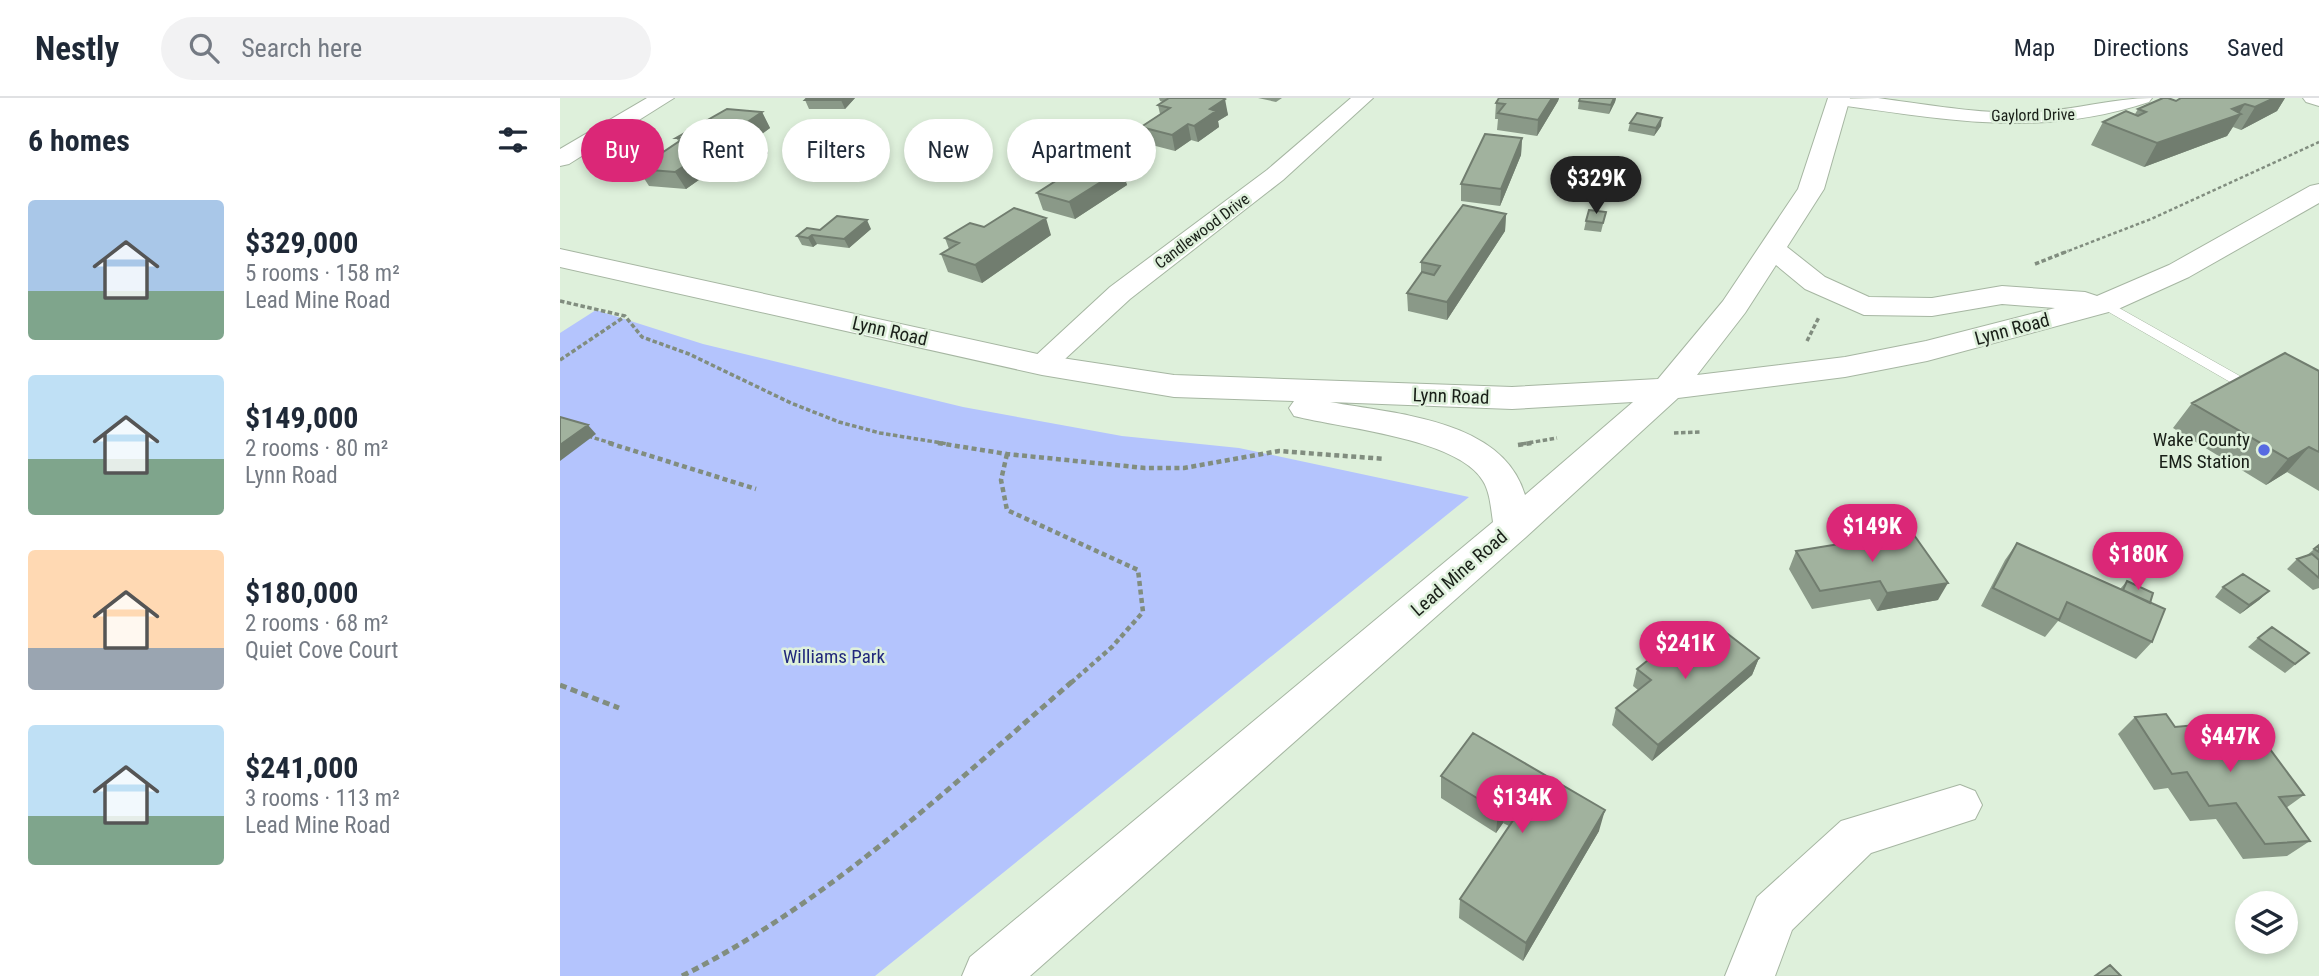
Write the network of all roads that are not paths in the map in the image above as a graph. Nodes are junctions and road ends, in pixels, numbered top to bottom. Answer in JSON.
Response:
{"nodes":[{"id":1,"x":663,"y":98,"type":"edge"},
{"id":2,"x":1363,"y":98,"type":"edge"},
{"id":3,"x":2142,"y":98,"type":"edge"},
{"id":4,"x":2314,"y":98,"type":"edge"},
{"id":5,"x":1839,"y":99,"type":"edge"},
{"id":6,"x":2319,"y":100,"type":"edge"},
{"id":7,"x":560,"y":159,"type":"edge"},
{"id":8,"x":2319,"y":192,"type":"edge"},
{"id":9,"x":1773,"y":250,"type":"junction"},
{"id":10,"x":560,"y":258,"type":"edge"},
{"id":11,"x":2105,"y":304,"type":"junction"},
{"id":12,"x":1042,"y":365,"type":"junction"},
{"id":13,"x":2249,"y":387,"type":"edge"},
{"id":14,"x":1668,"y":389,"type":"junction"},
{"id":15,"x":1240,"y":390,"type":"junction"},
{"id":16,"x":1513,"y":527,"type":"junction"},
{"id":17,"x":1960,"y":805,"type":"dead end"},
{"id":18,"x":989,"y":976,"type":"edge"},
{"id":19,"x":1750,"y":976,"type":"edge"}],
"edges":[{"from":1,"to":7,"type":"main road"},
{"from":2,"to":12,"type":"street","name":"Candlewood Drive"},
{"from":3,"to":5,"type":"street","name":"Gaylord Drive"},
{"from":4,"to":6,"type":"street"},
{"from":5,"to":9,"type":"main road","name":"Lead Mine Road"},
{"from":8,"to":11,"type":"main road","name":"Lynn Road"},
{"from":9,"to":11,"type":"main road"},
{"from":9,"to":14,"type":"main road","name":"Lead Mine Road"},
{"from":10,"to":12,"type":"main road","name":"Lynn Road"},
{"from":11,"to":13,"type":"lane"},
{"from":11,"to":14,"type":"main road","name":"Lynn Road"},
{"from":12,"to":15,"type":"main road","name":"Lynn Road"},
{"from":14,"to":15,"type":"main road","name":"Lynn Road"},
{"from":14,"to":16,"type":"main road","name":"Lead Mine Road"},
{"from":15,"to":16,"type":"main road"},
{"from":16,"to":18,"type":"main road","name":"Lead Mine Road"},
{"from":17,"to":19,"type":"street"}]}
